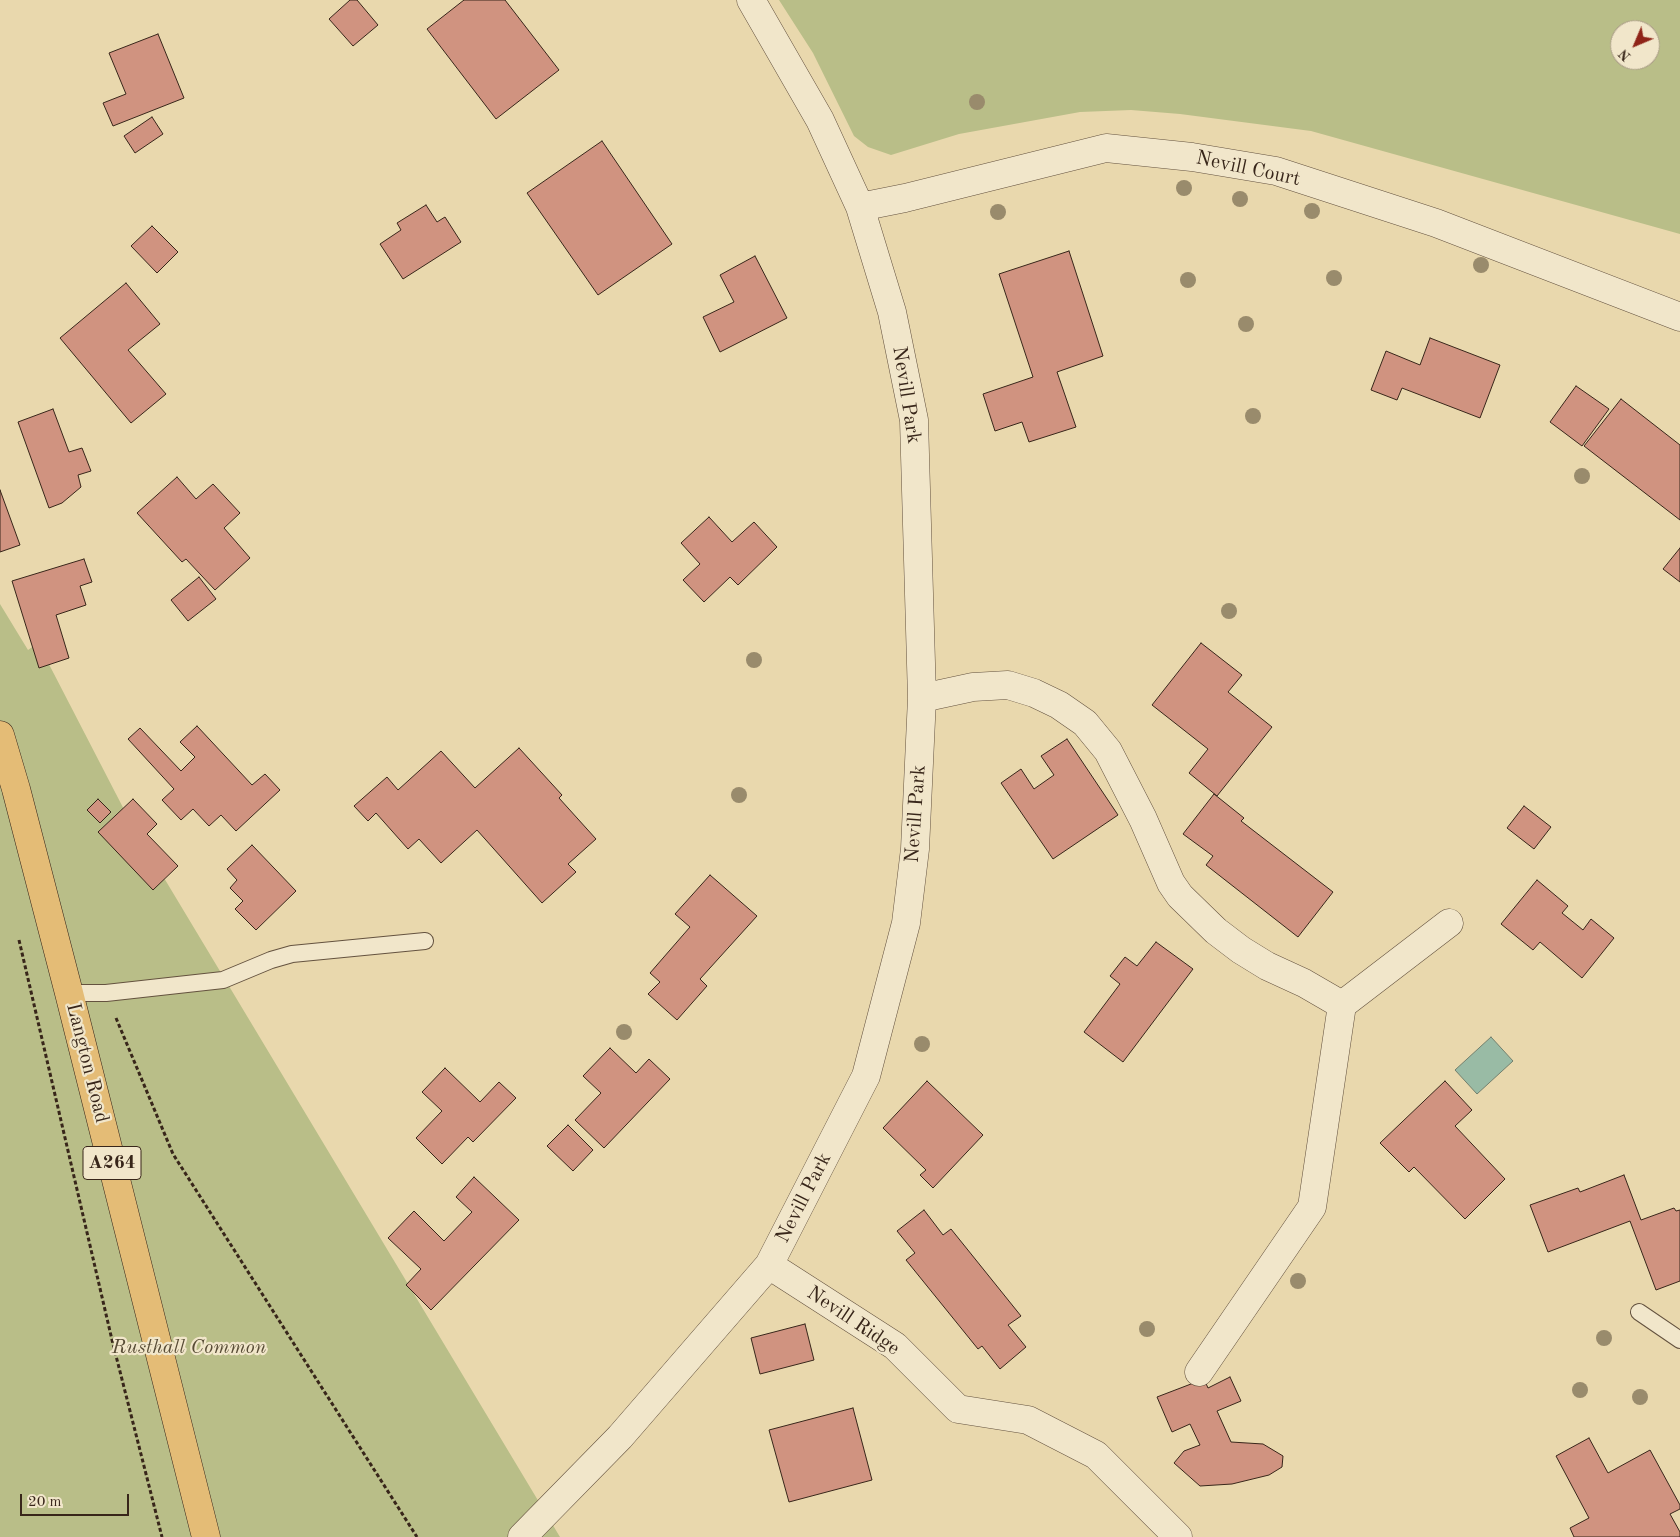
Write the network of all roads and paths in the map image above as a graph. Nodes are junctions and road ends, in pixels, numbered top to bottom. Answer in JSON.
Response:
{"nodes":[{"id":1,"x":751,"y":0,"type":"edge"},
{"id":2,"x":860,"y":207,"type":"junction"},
{"id":3,"x":1680,"y":317,"type":"edge"},
{"id":4,"x":922,"y":698,"type":"junction"},
{"id":5,"x":0,"y":735,"type":"edge"},
{"id":6,"x":1449,"y":923,"type":"dead end"},
{"id":7,"x":18,"y":936,"type":"dead end"},
{"id":8,"x":425,"y":941,"type":"dead end"},
{"id":9,"x":70,"y":993,"type":"junction"},
{"id":10,"x":106,"y":993,"type":"junction"},
{"id":11,"x":1342,"y":1005,"type":"junction"},
{"id":12,"x":769,"y":1265,"type":"junction"},
{"id":13,"x":1639,"y":1312,"type":"dead end"},
{"id":14,"x":1680,"y":1340,"type":"edge"},
{"id":15,"x":1199,"y":1372,"type":"dead end"},
{"id":16,"x":162,"y":1537,"type":"edge"},
{"id":17,"x":206,"y":1537,"type":"edge"},
{"id":18,"x":417,"y":1537,"type":"edge"},
{"id":19,"x":522,"y":1537,"type":"edge"},
{"id":20,"x":1178,"y":1537,"type":"edge"}],
"edges":[{"from":1,"to":2,"type":"street","name":"Nevill Park"},
{"from":2,"to":3,"type":"street","name":"Nevill Court"},
{"from":2,"to":4,"type":"street","name":"Nevill Park"},
{"from":4,"to":11,"type":"street"},
{"from":4,"to":12,"type":"street","name":"Nevill Park"},
{"from":5,"to":9,"type":"main road","name":"Langton Road","number":"A264"},
{"from":6,"to":11,"type":"street"},
{"from":7,"to":16,"type":"path"},
{"from":8,"to":10,"type":"lane"},
{"from":9,"to":10,"type":"lane"},
{"from":9,"to":17,"type":"main road","name":"Langton Road","number":"A264"},
{"from":10,"to":18,"type":"path"},
{"from":11,"to":15,"type":"street"},
{"from":12,"to":19,"type":"street","name":"Nevill Park"},
{"from":12,"to":20,"type":"street","name":"Nevill Ridge"},
{"from":13,"to":14,"type":"lane"}]}
